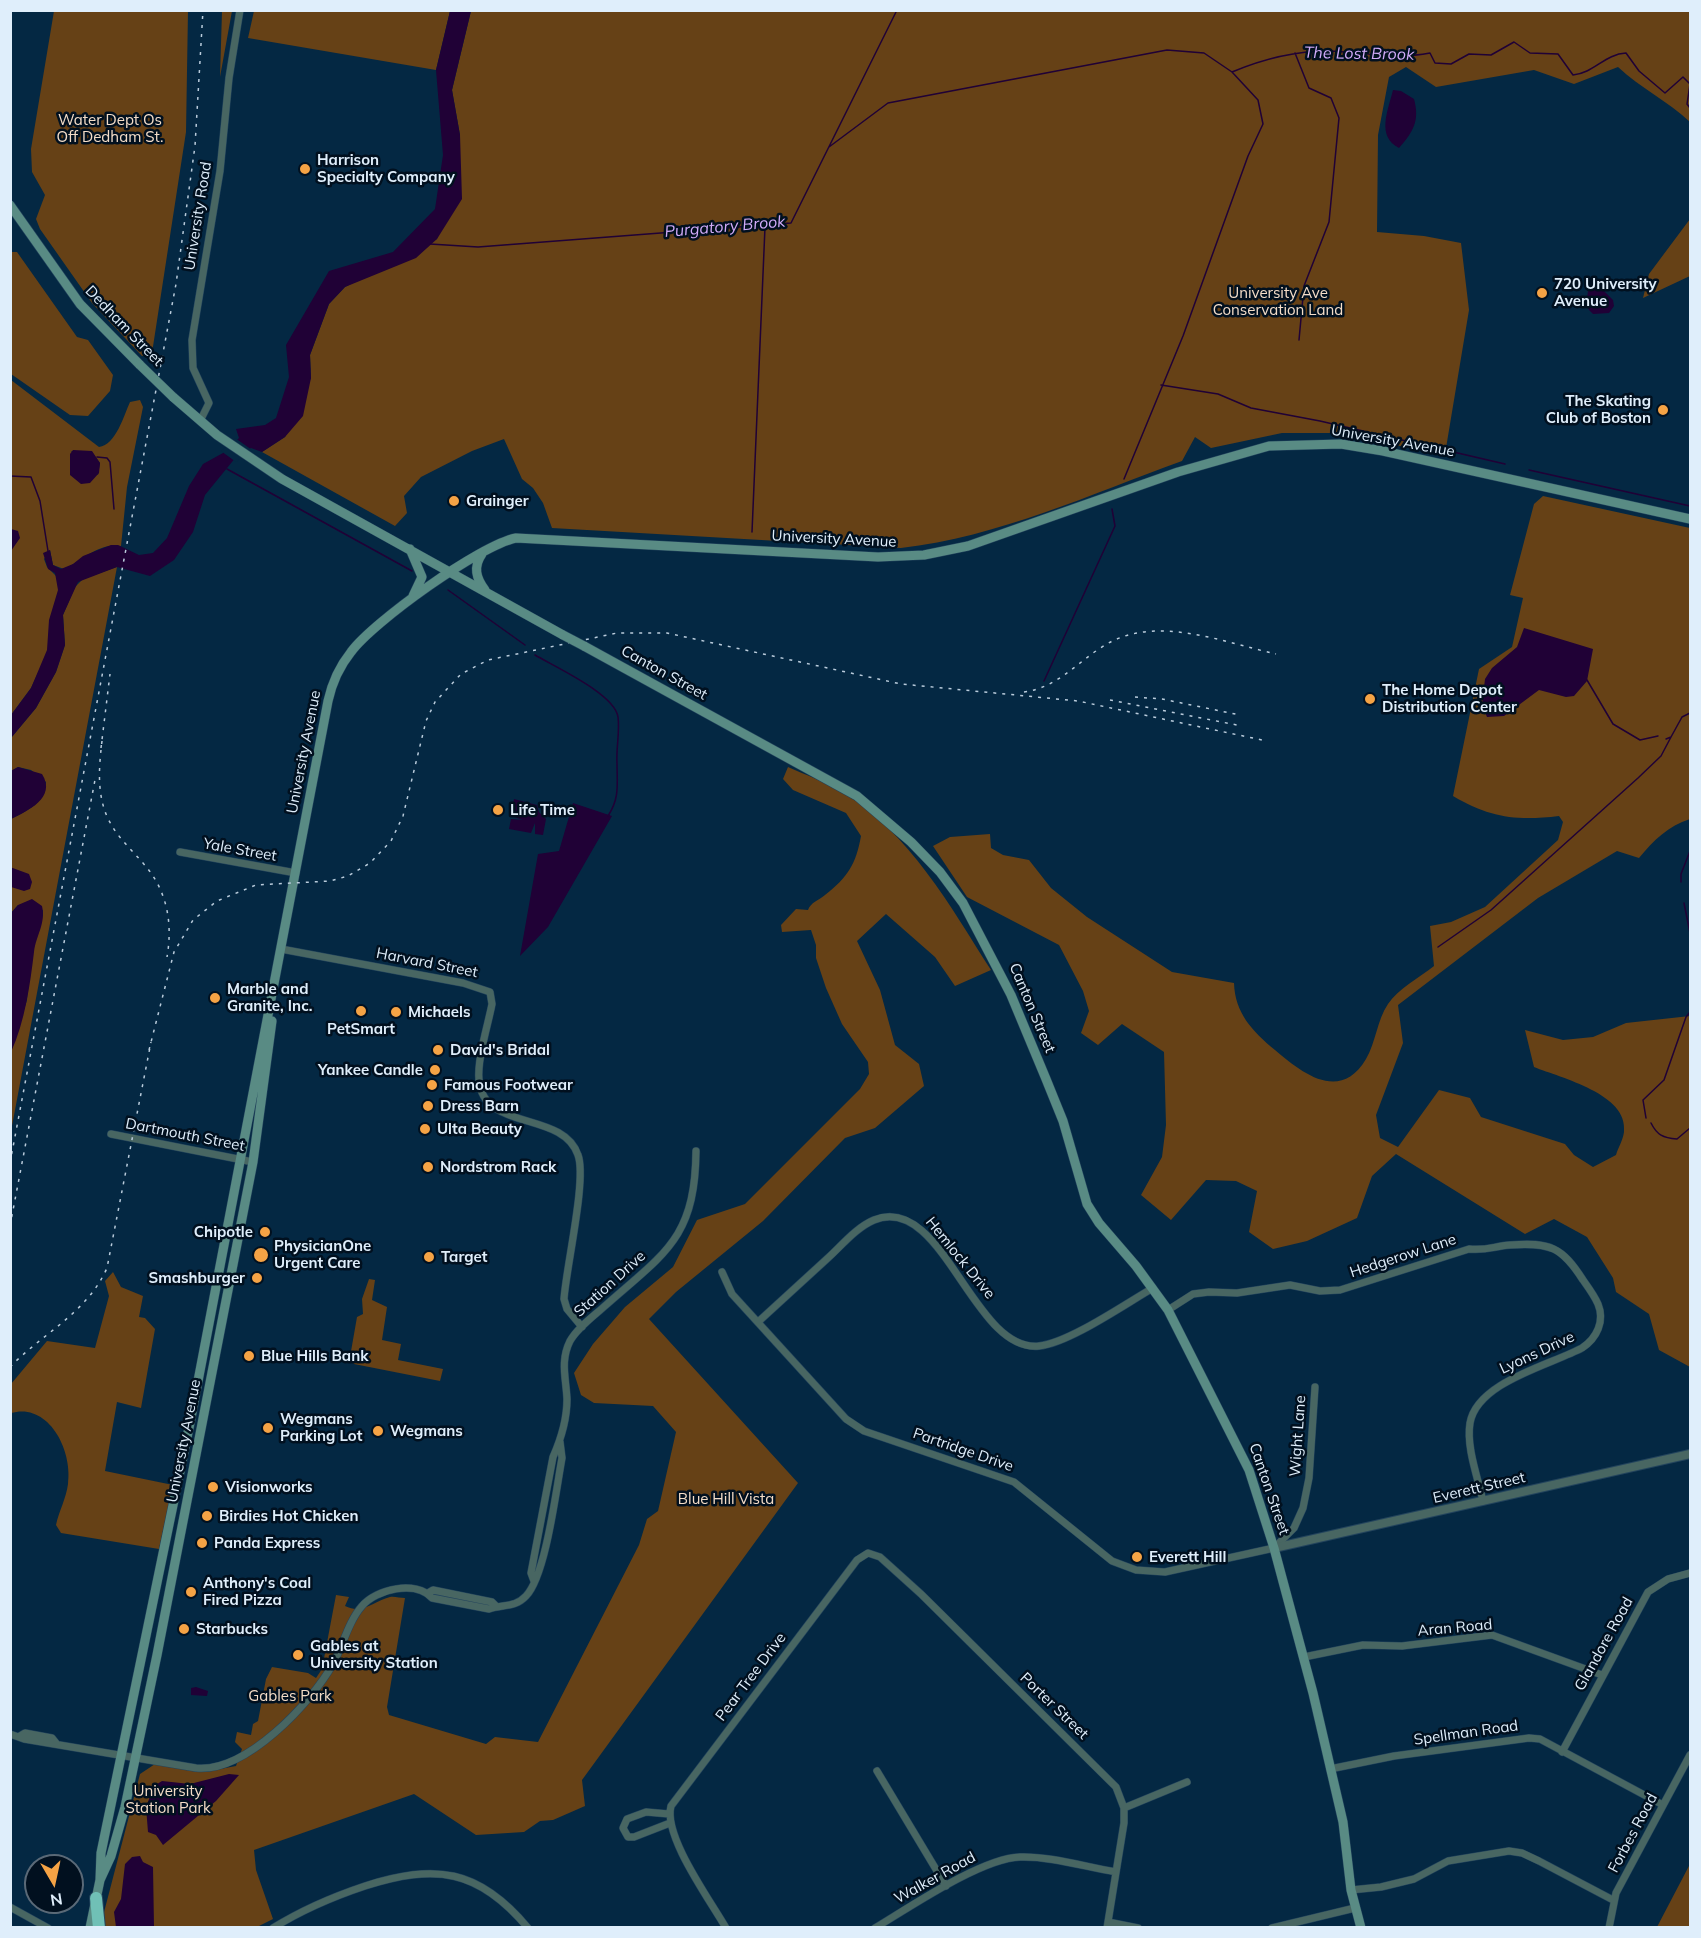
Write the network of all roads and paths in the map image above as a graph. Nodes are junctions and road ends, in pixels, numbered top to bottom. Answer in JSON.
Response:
{"nodes":[{"id":1,"x":240,"y":10,"type":"edge"},
{"id":2,"x":10,"y":205,"type":"edge"},
{"id":3,"x":200,"y":421,"type":"junction"},
{"id":4,"x":236,"y":449,"type":"joint"},
{"id":5,"x":1690,"y":519,"type":"edge"},
{"id":6,"x":410,"y":549,"type":"junction"},
{"id":7,"x":486,"y":549,"type":"junction"},
{"id":8,"x":452,"y":572,"type":"junction"},
{"id":9,"x":487,"y":592,"type":"junction"},
{"id":10,"x":409,"y":602,"type":"junction"},
{"id":11,"x":180,"y":852,"type":"dead end"},
{"id":12,"x":296,"y":873,"type":"junction"},
{"id":13,"x":281,"y":949,"type":"junction"},
{"id":14,"x":272,"y":1004,"type":"junction"},
{"id":15,"x":111,"y":1134,"type":"dead end"},
{"id":16,"x":696,"y":1151,"type":"dead end"},
{"id":17,"x":240,"y":1160,"type":"junction"},
{"id":18,"x":253,"y":1162,"type":"junction"},
{"id":19,"x":722,"y":1272,"type":"dead end"},
{"id":20,"x":1153,"y":1288,"type":"junction"},
{"id":21,"x":1593,"y":1294,"type":"joint"},
{"id":22,"x":1168,"y":1310,"type":"junction"},
{"id":23,"x":758,"y":1322,"type":"junction"},
{"id":24,"x":582,"y":1327,"type":"junction"},
{"id":25,"x":1315,"y":1387,"type":"dead end"},
{"id":26,"x":1690,"y":1454,"type":"edge"},
{"id":27,"x":1482,"y":1501,"type":"junction"},
{"id":28,"x":1274,"y":1548,"type":"junction"},
{"id":29,"x":865,"y":1553,"type":"joint"},
{"id":30,"x":1690,"y":1573,"type":"edge"},
{"id":31,"x":1304,"y":1657,"type":"junction"},
{"id":32,"x":1602,"y":1676,"type":"junction"},
{"id":33,"x":10,"y":1734,"type":"edge"},
{"id":34,"x":1562,"y":1752,"type":"junction"},
{"id":35,"x":122,"y":1754,"type":"junction"},
{"id":36,"x":1690,"y":1755,"type":"edge"},
{"id":37,"x":136,"y":1757,"type":"junction"},
{"id":38,"x":1330,"y":1769,"type":"junction"},
{"id":39,"x":877,"y":1771,"type":"dead end"},
{"id":40,"x":1187,"y":1782,"type":"dead end"},
{"id":41,"x":1663,"y":1805,"type":"junction"},
{"id":42,"x":1124,"y":1808,"type":"junction"},
{"id":43,"x":669,"y":1814,"type":"junction"},
{"id":44,"x":670,"y":1823,"type":"junction"},
{"id":45,"x":1116,"y":1872,"type":"junction"},
{"id":46,"x":100,"y":1880,"type":"junction"},
{"id":47,"x":946,"y":1886,"type":"junction"},
{"id":48,"x":1351,"y":1890,"type":"junction"},
{"id":49,"x":96,"y":1898,"type":"junction"},
{"id":50,"x":1613,"y":1900,"type":"junction"},
{"id":51,"x":10,"y":1907,"type":"edge"},
{"id":52,"x":1355,"y":1908,"type":"junction"},
{"id":53,"x":1107,"y":1925,"type":"edge"},
{"id":54,"x":48,"y":1928,"type":"edge"},
{"id":55,"x":90,"y":1928,"type":"edge"},
{"id":56,"x":99,"y":1928,"type":"edge"},
{"id":57,"x":273,"y":1928,"type":"edge"},
{"id":58,"x":528,"y":1928,"type":"edge"},
{"id":59,"x":726,"y":1928,"type":"edge"},
{"id":60,"x":875,"y":1928,"type":"edge"},
{"id":61,"x":1138,"y":1928,"type":"edge"},
{"id":62,"x":1272,"y":1928,"type":"edge"},
{"id":63,"x":1361,"y":1928,"type":"edge"},
{"id":64,"x":1609,"y":1928,"type":"edge"}],
"edges":[{"from":1,"to":3,"type":"street","name":"University Road"},
{"from":2,"to":3,"type":"main road","name":"Dedham Street","bridge":true},
{"from":3,"to":4,"type":"main road","name":"Dedham Street"},
{"from":4,"to":6,"type":"main road","name":"Canton Street"},
{"from":5,"to":7,"type":"main road","name":"University Avenue"},
{"from":6,"to":8,"type":"main road","name":"Canton Street"},
{"from":6,"to":10,"type":"main road"},
{"from":7,"to":8,"type":"main road","name":"University Avenue"},
{"from":7,"to":9,"type":"main road"},
{"from":8,"to":9,"type":"main road","name":"Canton Street"},
{"from":8,"to":10,"type":"main road","name":"University Avenue"},
{"from":9,"to":20,"type":"main road","name":"Canton Street","bridge":true},
{"from":10,"to":12,"type":"main road","name":"University Avenue"},
{"from":11,"to":12,"type":"street","name":"Yale Street"},
{"from":12,"to":13,"type":"main road","name":"University Avenue"},
{"from":13,"to":14,"type":"main road","name":"University Avenue"},
{"from":13,"to":24,"type":"street","name":"Harvard Street"},
{"from":14,"to":17,"type":"main road","name":"University Avenue"},
{"from":14,"to":18,"type":"main road","name":"University Avenue"},
{"from":15,"to":17,"type":"street","name":"Dartmouth Street"},
{"from":16,"to":24,"type":"street","name":"Station Drive"},
{"from":17,"to":18,"type":"street","name":"Dartmouth Street"},
{"from":17,"to":35,"type":"main road","name":"University Avenue"},
{"from":18,"to":37,"type":"main road","name":"University Avenue"},
{"from":19,"to":23,"type":"street","name":"Partridge Drive"},
{"from":20,"to":22,"type":"main road","name":"Canton Street"},
{"from":20,"to":23,"type":"street","name":"Hemlock Drive"},
{"from":21,"to":22,"type":"street","name":"Hedgerow Lane"},
{"from":21,"to":27,"type":"street","name":"Lyons Drive"},
{"from":22,"to":28,"type":"main road","name":"Canton Street"},
{"from":23,"to":28,"type":"street","name":"Partridge Drive"},
{"from":24,"to":37,"type":"street","name":"Station Drive"},
{"from":25,"to":28,"type":"street","name":"Wight Lane"},
{"from":26,"to":27,"type":"street","name":"Everett Street"},
{"from":27,"to":28,"type":"street","name":"Everett Street"},
{"from":28,"to":31,"type":"main road","name":"Canton Street"},
{"from":29,"to":42,"type":"street","name":"Porter Street"},
{"from":29,"to":43,"type":"street","name":"Pear Tree Drive"},
{"from":30,"to":32,"type":"street","name":"Glandore Road"},
{"from":31,"to":32,"type":"street","name":"Aran Road"},
{"from":31,"to":38,"type":"main road","name":"Canton Street"},
{"from":32,"to":34,"type":"street","name":"Glandore Road"},
{"from":33,"to":35,"type":"street","name":"Station Drive"},
{"from":34,"to":38,"type":"street","name":"Spellman Road"},
{"from":34,"to":41,"type":"street","name":"Spellman Road"},
{"from":35,"to":37,"type":"street","name":"Station Drive"},
{"from":35,"to":46,"type":"main road","name":"University Avenue"},
{"from":36,"to":41,"type":"street","name":"Forbes Road"},
{"from":37,"to":46,"type":"main road","name":"University Avenue"},
{"from":38,"to":48,"type":"main road","name":"Canton Street"},
{"from":39,"to":47,"type":"street"},
{"from":40,"to":42,"type":"street"},
{"from":41,"to":50,"type":"street","name":"Forbes Road"},
{"from":42,"to":45,"type":"street"},
{"from":43,"to":44,"type":"street"},
{"from":43,"to":44,"type":"street"},
{"from":44,"to":59,"type":"street"},
{"from":45,"to":47,"type":"street","name":"Walker Road"},
{"from":45,"to":53,"type":"street"},
{"from":46,"to":49,"type":"main road","name":"University Avenue"},
{"from":47,"to":60,"type":"street","name":"Walker Road"},
{"from":48,"to":50,"type":"street"},
{"from":48,"to":52,"type":"main road","name":"Canton Street"},
{"from":49,"to":55,"type":"main road","name":"University Avenue"},
{"from":49,"to":56,"type":"highway"},
{"from":50,"to":64,"type":"street","name":"Forbes Road"},
{"from":51,"to":54,"type":"street"},
{"from":52,"to":62,"type":"street"},
{"from":52,"to":63,"type":"main road","name":"Canton Street"},
{"from":53,"to":61,"type":"street"},
{"from":57,"to":58,"type":"street"}]}
